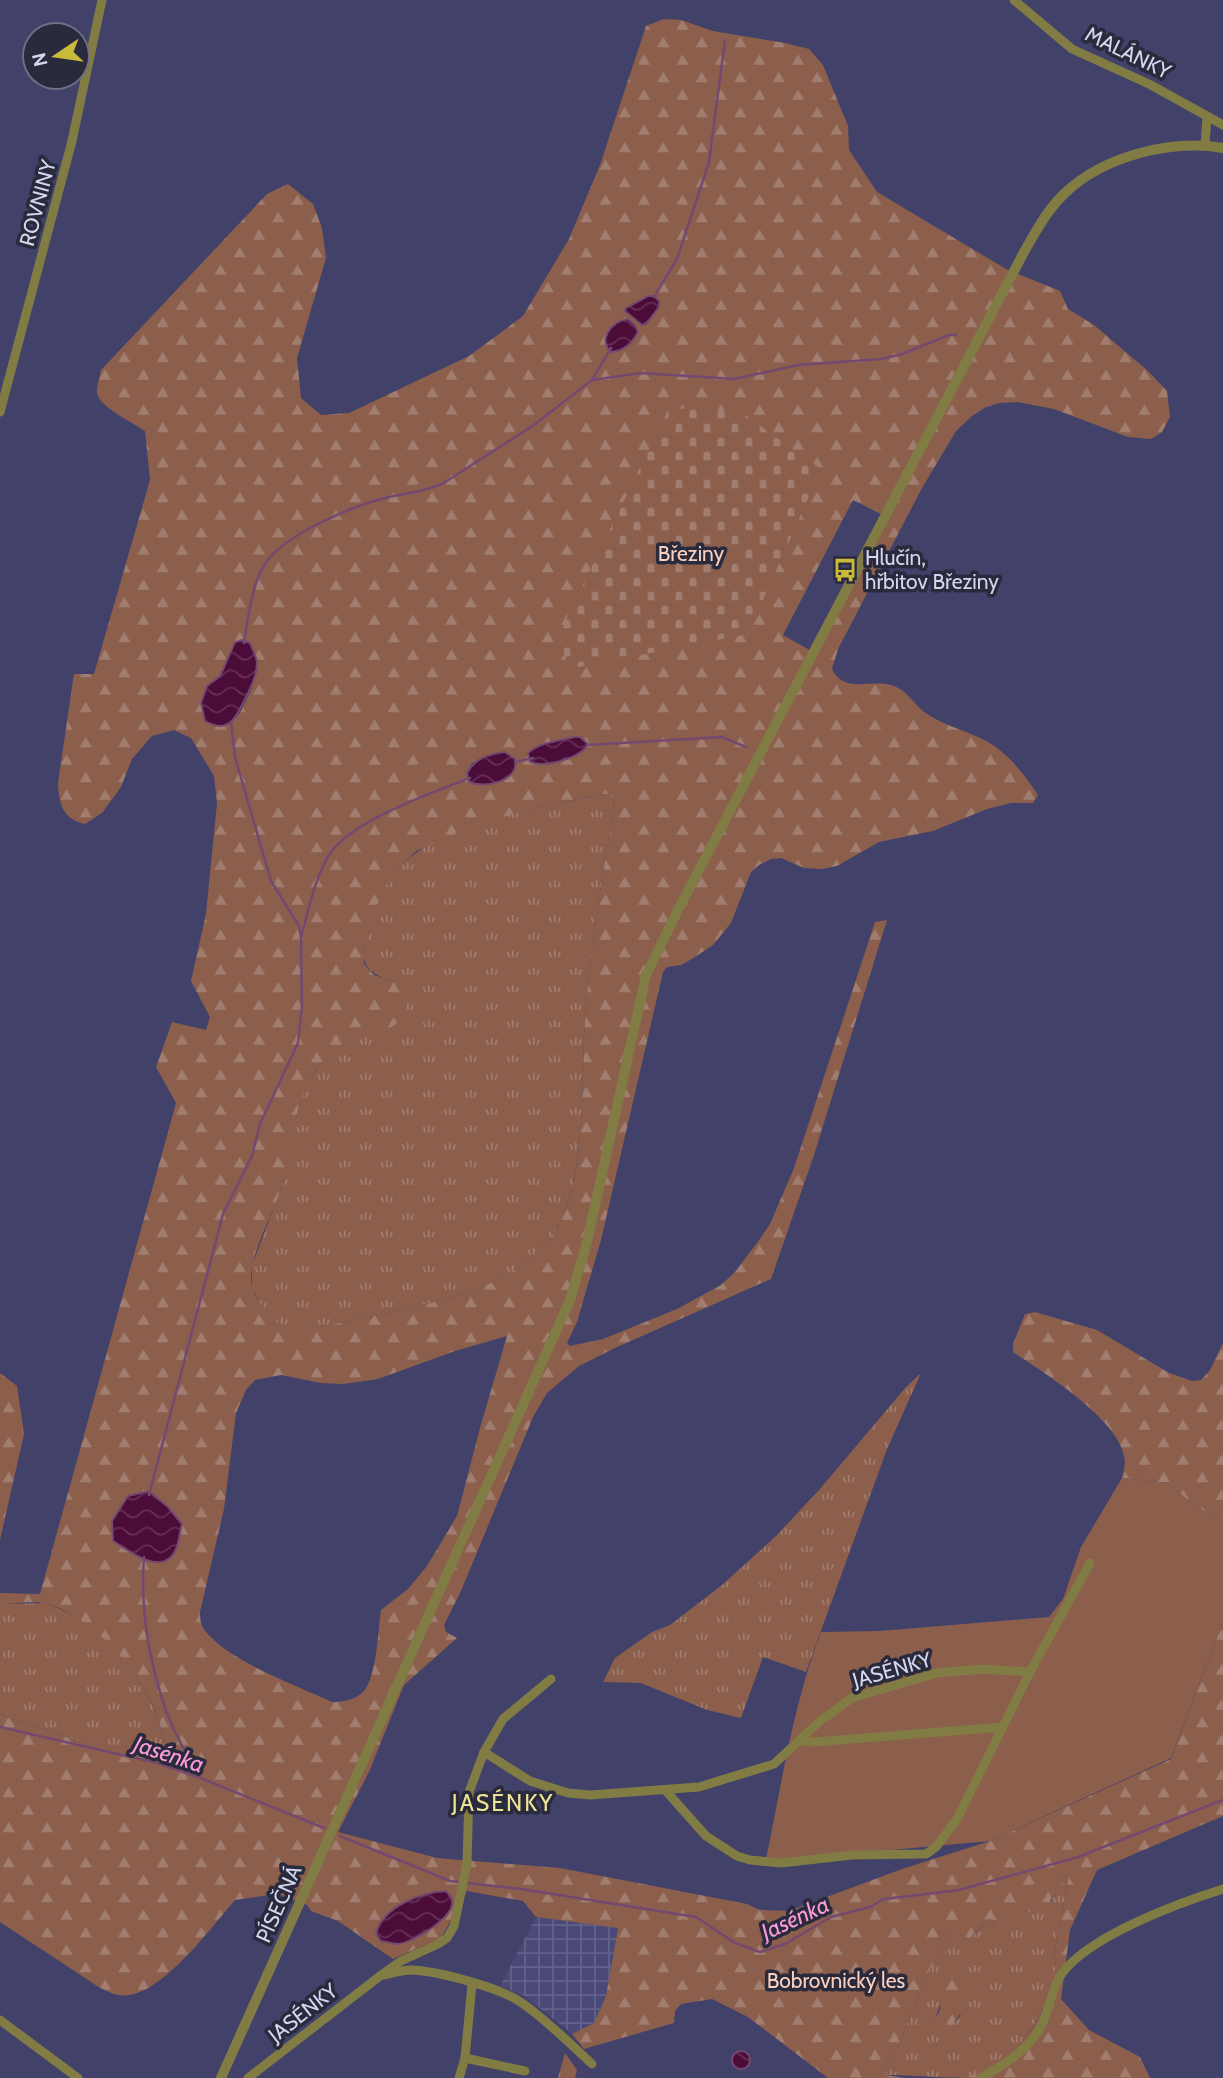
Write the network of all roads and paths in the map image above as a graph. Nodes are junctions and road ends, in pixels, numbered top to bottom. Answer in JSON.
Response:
{"nodes":[{"id":1,"x":102,"y":0,"type":"edge"},
{"id":2,"x":1014,"y":0,"type":"edge"},
{"id":3,"x":1207,"y":117,"type":"junction"},
{"id":4,"x":1223,"y":125,"type":"edge"},
{"id":5,"x":1205,"y":145,"type":"junction"},
{"id":6,"x":1223,"y":148,"type":"edge"},
{"id":7,"x":0,"y":412,"type":"edge"},
{"id":8,"x":1090,"y":1563,"type":"dead end"},
{"id":9,"x":1030,"y":1672,"type":"junction"},
{"id":10,"x":551,"y":1678,"type":"dead end"},
{"id":11,"x":1003,"y":1727,"type":"junction"},
{"id":12,"x":800,"y":1741,"type":"junction"},
{"id":13,"x":484,"y":1752,"type":"junction"},
{"id":14,"x":666,"y":1791,"type":"junction"},
{"id":15,"x":1223,"y":1889,"type":"edge"},
{"id":16,"x":380,"y":1976,"type":"junction"},
{"id":17,"x":472,"y":1984,"type":"junction"},
{"id":18,"x":0,"y":2020,"type":"edge"},
{"id":19,"x":465,"y":2058,"type":"junction"},
{"id":20,"x":592,"y":2064,"type":"dead end"},
{"id":21,"x":525,"y":2071,"type":"dead end"},
{"id":22,"x":78,"y":2078,"type":"edge"},
{"id":23,"x":222,"y":2078,"type":"edge"},
{"id":24,"x":248,"y":2078,"type":"edge"},
{"id":25,"x":459,"y":2078,"type":"edge"},
{"id":26,"x":981,"y":2078,"type":"edge"}],
"edges":[{"from":1,"to":7,"type":"street","name":"ROVNINY"},
{"from":2,"to":3,"type":"street","name":"MALÁNKY"},
{"from":3,"to":4,"type":"street","name":"MALÁNKY"},
{"from":3,"to":5,"type":"street"},
{"from":5,"to":6,"type":"street"},
{"from":5,"to":23,"type":"street","name":"PÍSEČNÁ"},
{"from":8,"to":9,"type":"street"},
{"from":9,"to":11,"type":"street"},
{"from":9,"to":12,"type":"street","name":"JASÉNKY"},
{"from":10,"to":13,"type":"street","name":"JASÉNKY"},
{"from":11,"to":12,"type":"street"},
{"from":11,"to":14,"type":"street"},
{"from":12,"to":14,"type":"street","name":"JASÉNKY"},
{"from":13,"to":14,"type":"street","name":"JASÉNKY"},
{"from":13,"to":16,"type":"street","name":"JASÉNKY"},
{"from":15,"to":26,"type":"street"},
{"from":16,"to":17,"type":"street","name":"JASÉNKY"},
{"from":16,"to":24,"type":"street","name":"JASÉNKY"},
{"from":17,"to":19,"type":"street"},
{"from":17,"to":20,"type":"street","name":"JASÉNKY"},
{"from":18,"to":22,"type":"street"},
{"from":19,"to":21,"type":"street"},
{"from":19,"to":25,"type":"street"}]}
